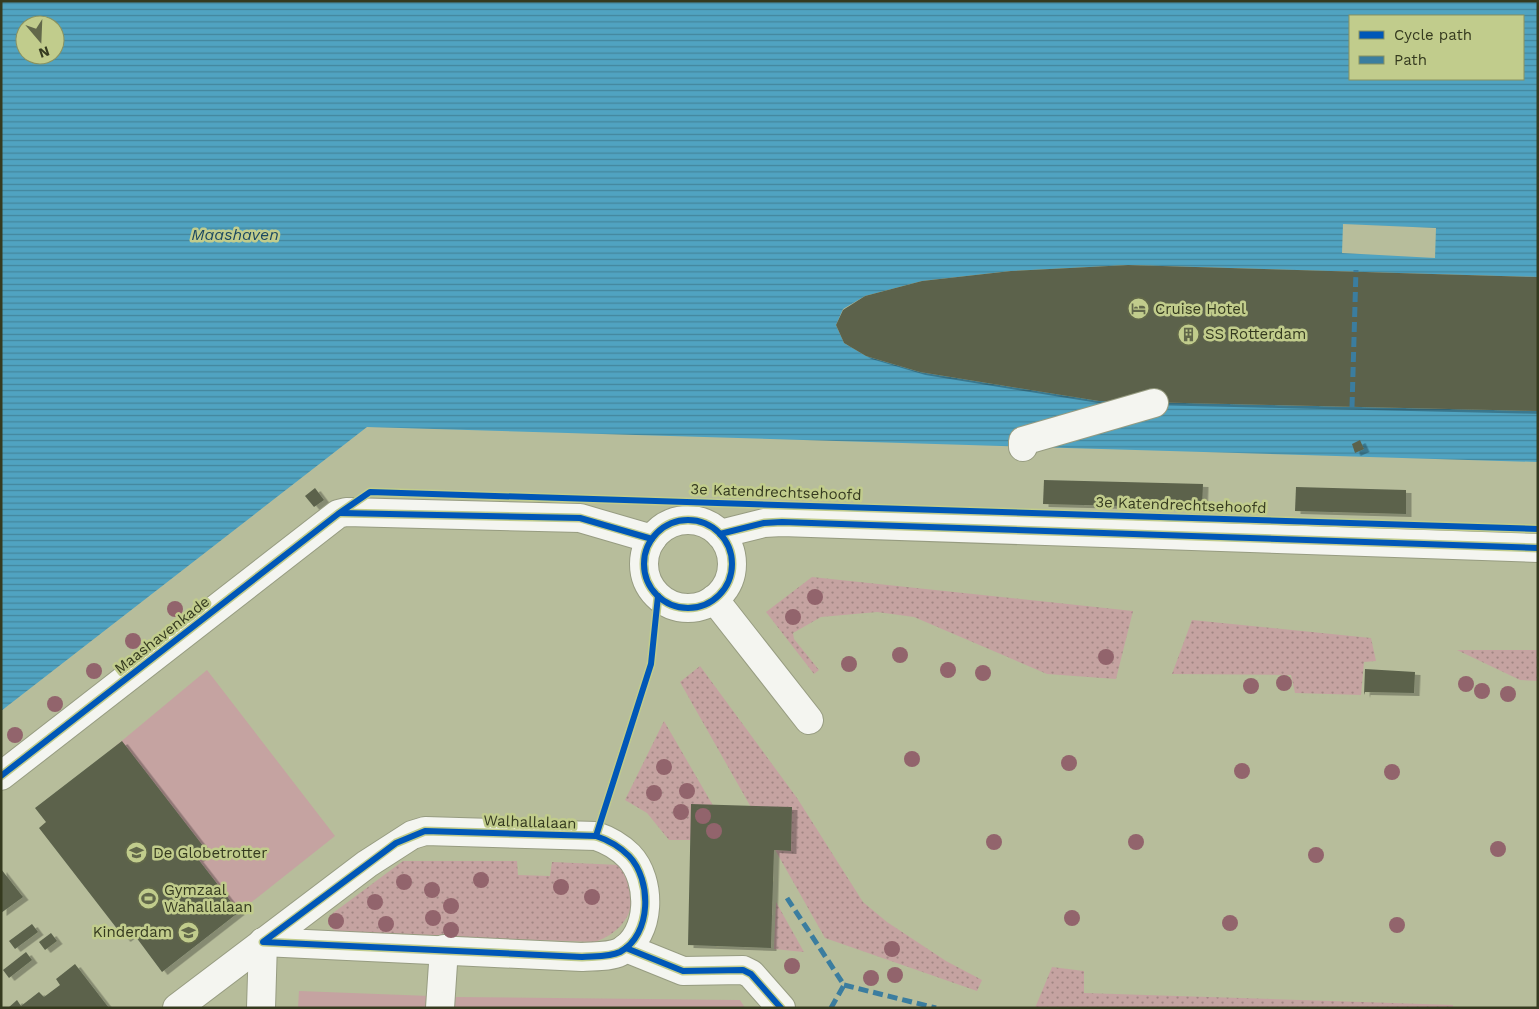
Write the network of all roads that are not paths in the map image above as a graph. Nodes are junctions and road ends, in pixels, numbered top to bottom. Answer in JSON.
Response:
{"nodes":[{"id":1,"x":1154,"y":402,"type":"dead end"},
{"id":2,"x":1023,"y":447,"type":"dead end"},
{"id":3,"x":720,"y":534,"type":"junction"},
{"id":4,"x":652,"y":539,"type":"junction"},
{"id":5,"x":1538,"y":548,"type":"edge"},
{"id":6,"x":714,"y":599,"type":"junction"},
{"id":7,"x":809,"y":720,"type":"dead end"},
{"id":8,"x":1,"y":776,"type":"edge"},
{"id":9,"x":263,"y":942,"type":"junction"},
{"id":10,"x":626,"y":948,"type":"junction"},
{"id":11,"x":444,"y":949,"type":"junction"},
{"id":12,"x":177,"y":1008,"type":"edge"},
{"id":13,"x":261,"y":1008,"type":"edge"},
{"id":14,"x":440,"y":1008,"type":"edge"},
{"id":15,"x":781,"y":1008,"type":"edge"}],
"edges":[{"from":1,"to":2,"type":"street"},
{"from":3,"to":4,"type":"street"},
{"from":3,"to":5,"type":"street","name":"3e Katendrechtsehoofd"},
{"from":3,"to":6,"type":"street"},
{"from":4,"to":6,"type":"street"},
{"from":4,"to":8,"type":"street","name":"Maashavenkade"},
{"from":6,"to":7,"type":"street"},
{"from":9,"to":10,"type":"street","name":"Walhallalaan"},
{"from":9,"to":11,"type":"street"},
{"from":9,"to":12,"type":"street","name":"Walhallalaan"},
{"from":9,"to":13,"type":"street"},
{"from":10,"to":11,"type":"street"},
{"from":10,"to":15,"type":"street"},
{"from":11,"to":14,"type":"street"}]}
